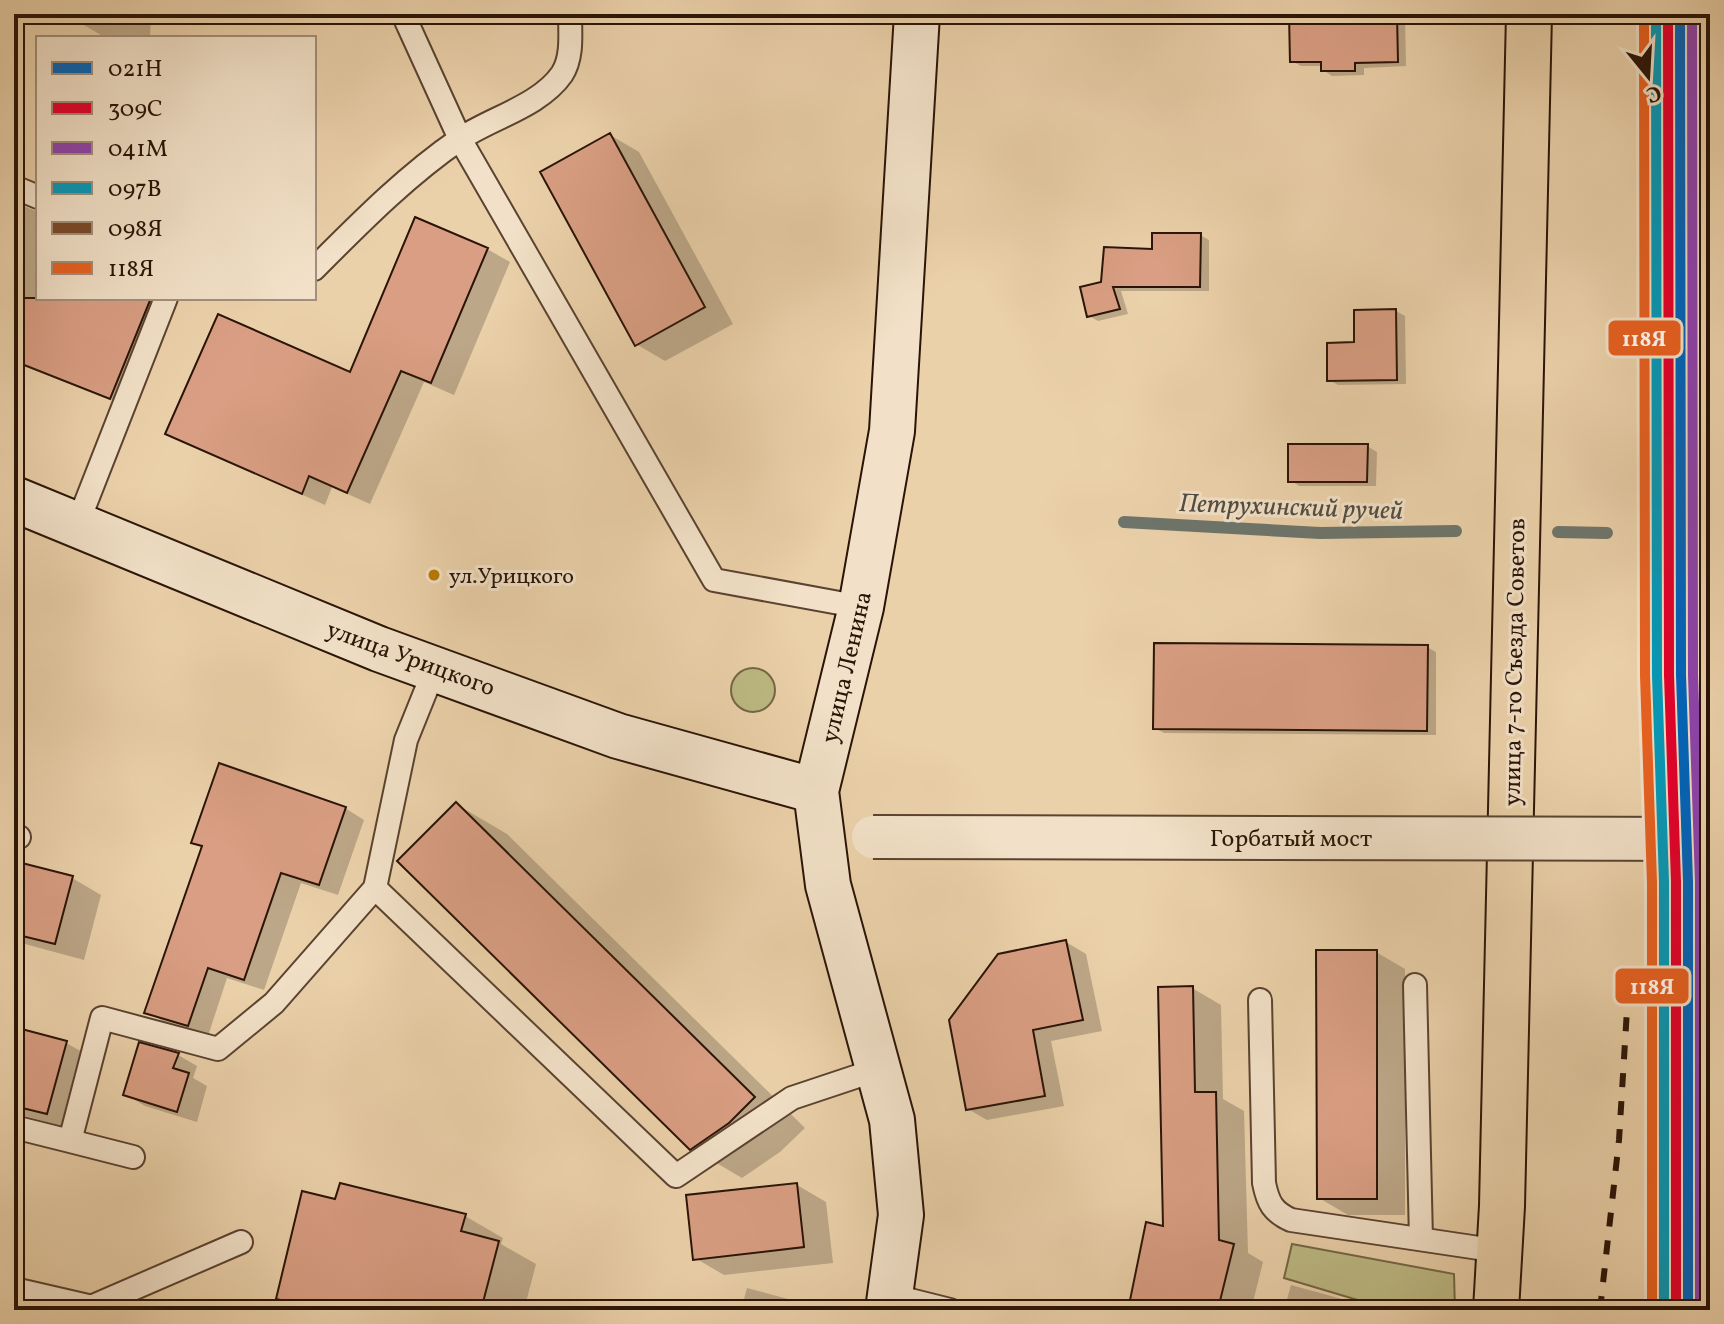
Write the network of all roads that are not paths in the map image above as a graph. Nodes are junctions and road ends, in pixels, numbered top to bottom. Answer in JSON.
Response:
{"nodes":[{"id":1,"x":403,"y":14,"type":"edge"},
{"id":2,"x":570,"y":14,"type":"edge"},
{"id":3,"x":917,"y":14,"type":"edge"},
{"id":4,"x":1529,"y":14,"type":"edge"},
{"id":5,"x":460,"y":139,"type":"junction"},
{"id":6,"x":14,"y":187,"type":"edge"},
{"id":7,"x":36,"y":196,"type":"edge"},
{"id":8,"x":316,"y":267,"type":"edge"},
{"id":9,"x":165,"y":300,"type":"edge"},
{"id":10,"x":14,"y":499,"type":"edge"},
{"id":11,"x":77,"y":525,"type":"junction"},
{"id":12,"x":861,"y":607,"type":"junction"},
{"id":13,"x":435,"y":668,"type":"junction"},
{"id":14,"x":816,"y":791,"type":"junction"},
{"id":15,"x":873,"y":837,"type":"dead end"},
{"id":16,"x":1710,"y":839,"type":"edge"},
{"id":17,"x":375,"y":888,"type":"junction"},
{"id":18,"x":1415,"y":985,"type":"dead end"},
{"id":19,"x":1260,"y":1000,"type":"dead end"},
{"id":20,"x":879,"y":1069,"type":"junction"},
{"id":21,"x":14,"y":1127,"type":"edge"},
{"id":22,"x":70,"y":1141,"type":"junction"},
{"id":23,"x":133,"y":1157,"type":"dead end"},
{"id":24,"x":1421,"y":1239,"type":"junction"},
{"id":25,"x":241,"y":1242,"type":"dead end"},
{"id":26,"x":1499,"y":1251,"type":"junction"},
{"id":27,"x":14,"y":1289,"type":"edge"},
{"id":28,"x":889,"y":1303,"type":"edge"},
{"id":29,"x":93,"y":1309,"type":"edge"},
{"id":30,"x":950,"y":1310,"type":"edge"},
{"id":31,"x":1496,"y":1310,"type":"edge"}],
"edges":[{"from":1,"to":5,"type":"lane"},
{"from":2,"to":5,"type":"lane"},
{"from":3,"to":12,"type":"street","name":"улица Ленина"},
{"from":4,"to":26,"type":"main road","name":"улица 7-го Съезда Советов"},
{"from":5,"to":8,"type":"lane"},
{"from":5,"to":12,"type":"lane"},
{"from":6,"to":7,"type":"lane"},
{"from":9,"to":11,"type":"lane"},
{"from":10,"to":11,"type":"street","name":"улица Урицкого"},
{"from":11,"to":13,"type":"street","name":"улица Урицкого"},
{"from":12,"to":14,"type":"street","name":"улица Ленина"},
{"from":13,"to":14,"type":"street","name":"улица Урицкого"},
{"from":13,"to":17,"type":"lane"},
{"from":14,"to":20,"type":"street","name":"улица Ленина"},
{"from":15,"to":16,"type":"street","name":"Горбатый мост","bridge":true},
{"from":17,"to":20,"type":"lane"},
{"from":17,"to":22,"type":"lane"},
{"from":18,"to":24,"type":"lane"},
{"from":19,"to":24,"type":"lane"},
{"from":20,"to":28,"type":"street","name":"улица Ленина"},
{"from":21,"to":22,"type":"lane"},
{"from":22,"to":23,"type":"lane"},
{"from":24,"to":26,"type":"lane"},
{"from":25,"to":29,"type":"lane"},
{"from":26,"to":31,"type":"main road","name":"улица 7-го Съезда Советов"},
{"from":27,"to":29,"type":"lane"},
{"from":28,"to":30,"type":"lane"}]}
